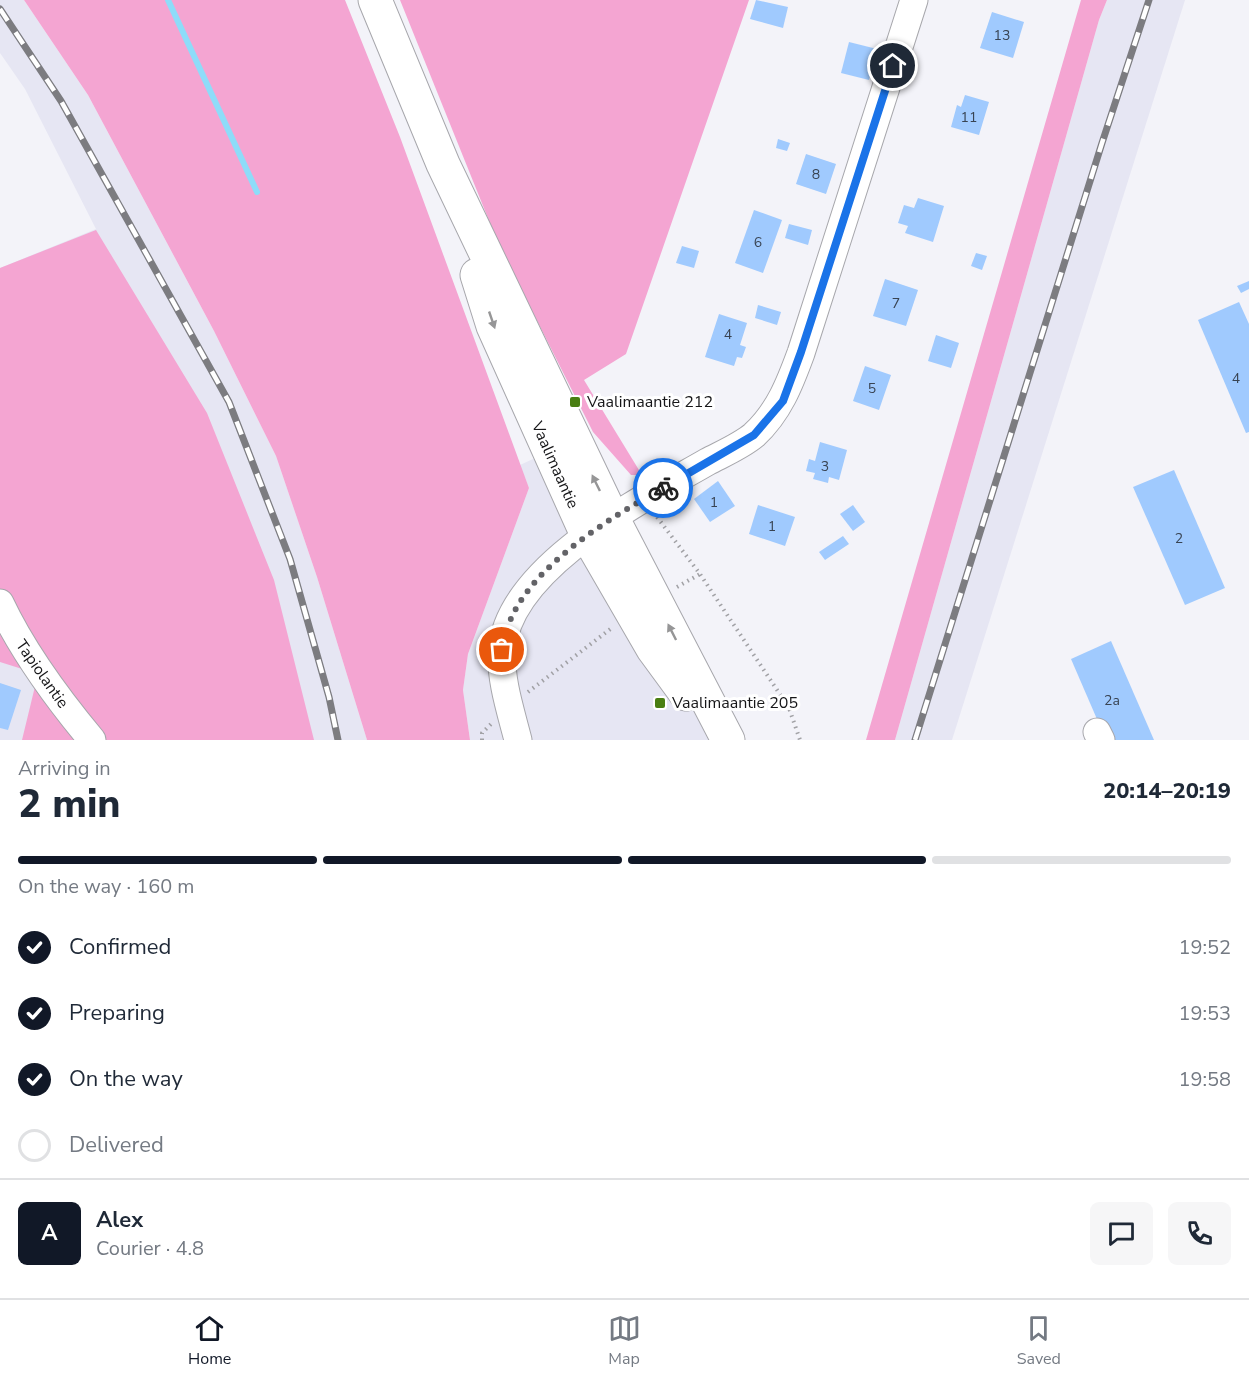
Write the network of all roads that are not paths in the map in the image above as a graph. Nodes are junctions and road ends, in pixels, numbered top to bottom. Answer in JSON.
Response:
{"nodes":[{"id":1,"x":375,"y":0,"type":"edge"},
{"id":2,"x":914,"y":0,"type":"edge"},
{"id":3,"x":599,"y":526,"type":"junction"},
{"id":4,"x":0,"y":603,"type":"edge"},
{"id":5,"x":643,"y":606,"type":"junction"},
{"id":6,"x":92,"y":740,"type":"edge"},
{"id":7,"x":518,"y":740,"type":"edge"},
{"id":8,"x":719,"y":740,"type":"edge"},
{"id":9,"x":728,"y":740,"type":"edge"}],
"edges":[{"from":1,"to":3,"type":"main road","name":"Vaalimaantie"},
{"from":2,"to":3,"type":"street"},
{"from":3,"to":5,"type":"main road","name":"Vaalimaantie"},
{"from":3,"to":7,"type":"street"},
{"from":4,"to":6,"type":"street","name":"Tapiolantie"},
{"from":5,"to":8,"type":"main road","name":"Vaalimaantie"},
{"from":9,"to":5,"type":"main road","name":"Vaalimaantie","one_way":true}]}
